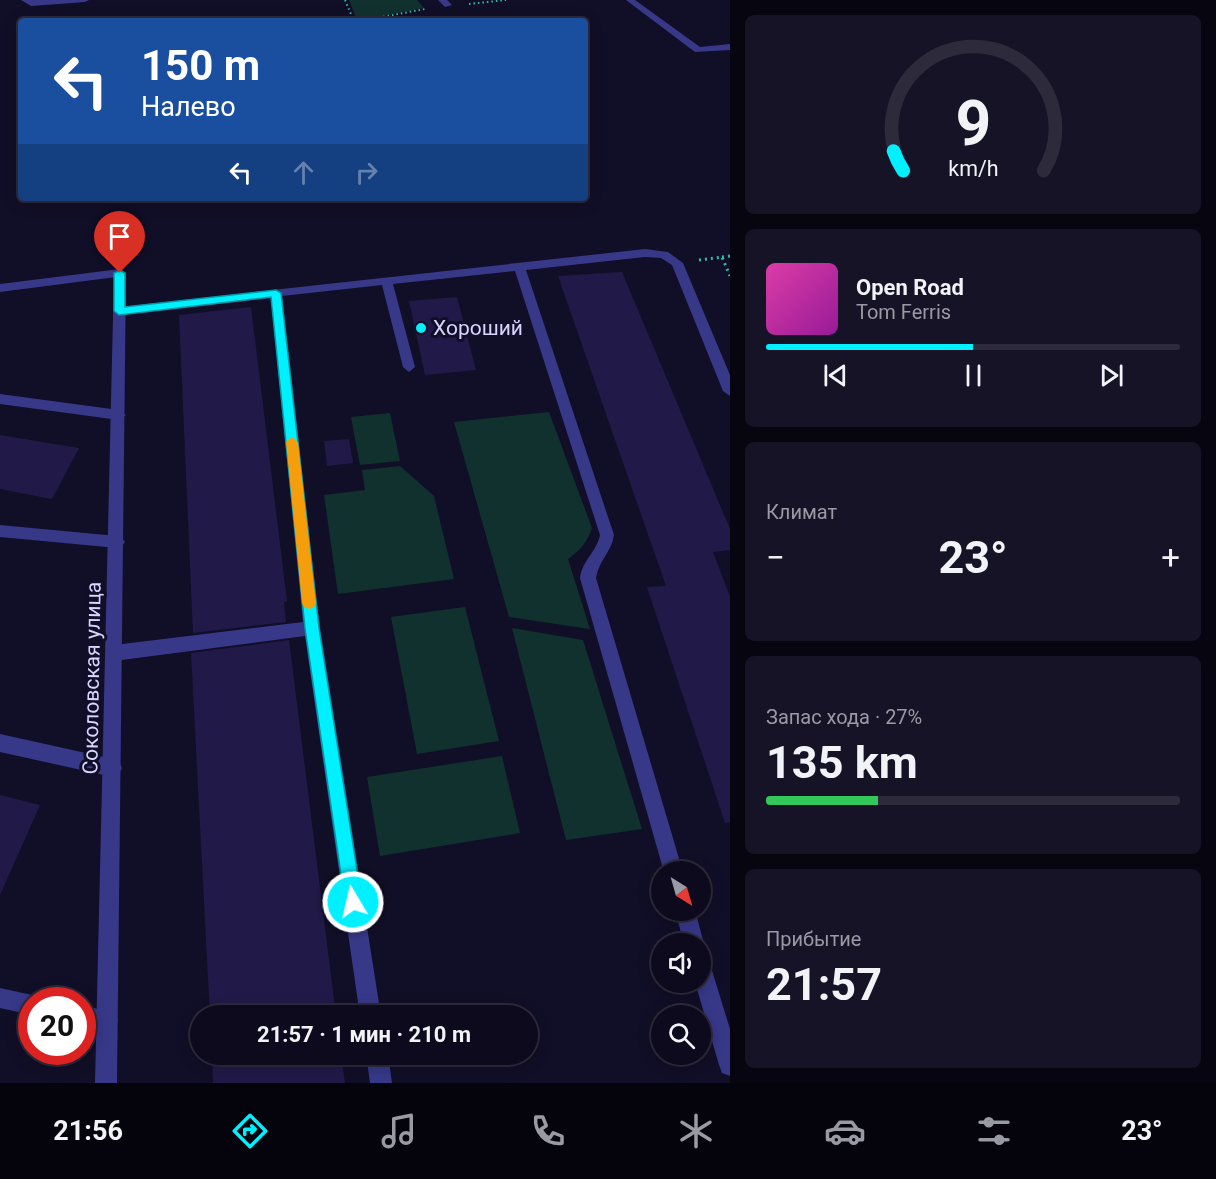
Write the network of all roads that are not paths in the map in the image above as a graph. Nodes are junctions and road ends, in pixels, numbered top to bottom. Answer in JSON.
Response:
{"nodes":[{"id":1,"x":25,"y":0,"type":"edge"},
{"id":2,"x":85,"y":0,"type":"edge"},
{"id":3,"x":630,"y":0,"type":"edge"},
{"id":4,"x":730,"y":47,"type":"edge"},
{"id":5,"x":519,"y":266,"type":"junction"},
{"id":6,"x":386,"y":280,"type":"junction"},
{"id":7,"x":0,"y":288,"type":"edge"},
{"id":8,"x":276,"y":293,"type":"junction"},
{"id":9,"x":119,"y":311,"type":"junction"},
{"id":10,"x":409,"y":367,"type":"dead end"},
{"id":11,"x":730,"y":392,"type":"edge"},
{"id":12,"x":0,"y":399,"type":"edge"},
{"id":13,"x":119,"y":415,"type":"junction"},
{"id":14,"x":0,"y":531,"type":"edge"},
{"id":15,"x":117,"y":542,"type":"junction"},
{"id":16,"x":312,"y":628,"type":"junction"},
{"id":17,"x":114,"y":653,"type":"junction"},
{"id":18,"x":0,"y":743,"type":"edge"},
{"id":19,"x":113,"y":768,"type":"junction"},
{"id":20,"x":671,"y":861,"type":"edge"},
{"id":21,"x":709,"y":993,"type":"edge"},
{"id":22,"x":0,"y":998,"type":"edge"},
{"id":23,"x":18,"y":1002,"type":"edge"},
{"id":24,"x":369,"y":1005,"type":"edge"},
{"id":25,"x":96,"y":1018,"type":"edge"},
{"id":26,"x":107,"y":1020,"type":"junction"},
{"id":27,"x":378,"y":1065,"type":"edge"},
{"id":28,"x":730,"y":1065,"type":"edge"},
{"id":29,"x":106,"y":1083,"type":"edge"},
{"id":30,"x":381,"y":1083,"type":"edge"}],
"edges":[{"from":1,"to":2,"type":"street"},
{"from":3,"to":4,"type":"street"},
{"from":5,"to":6,"type":"street"},
{"from":5,"to":11,"type":"street"},
{"from":5,"to":20,"type":"street"},
{"from":6,"to":8,"type":"street"},
{"from":6,"to":10,"type":"street"},
{"from":7,"to":9,"type":"street","name":"Соколовская улица"},
{"from":8,"to":9,"type":"street"},
{"from":8,"to":16,"type":"street"},
{"from":9,"to":13,"type":"street","name":"Соколовская улица"},
{"from":12,"to":13,"type":"street"},
{"from":13,"to":15,"type":"street","name":"Соколовская улица"},
{"from":14,"to":15,"type":"street"},
{"from":15,"to":17,"type":"street","name":"Соколовская улица"},
{"from":16,"to":17,"type":"street"},
{"from":16,"to":24,"type":"street"},
{"from":17,"to":19,"type":"street","name":"Соколовская улица"},
{"from":18,"to":19,"type":"street"},
{"from":19,"to":26,"type":"street","name":"Соколовская улица"},
{"from":21,"to":28,"type":"street"},
{"from":22,"to":23,"type":"street"},
{"from":25,"to":26,"type":"street"},
{"from":26,"to":29,"type":"street","name":"Соколовская улица"},
{"from":27,"to":30,"type":"street"}]}
